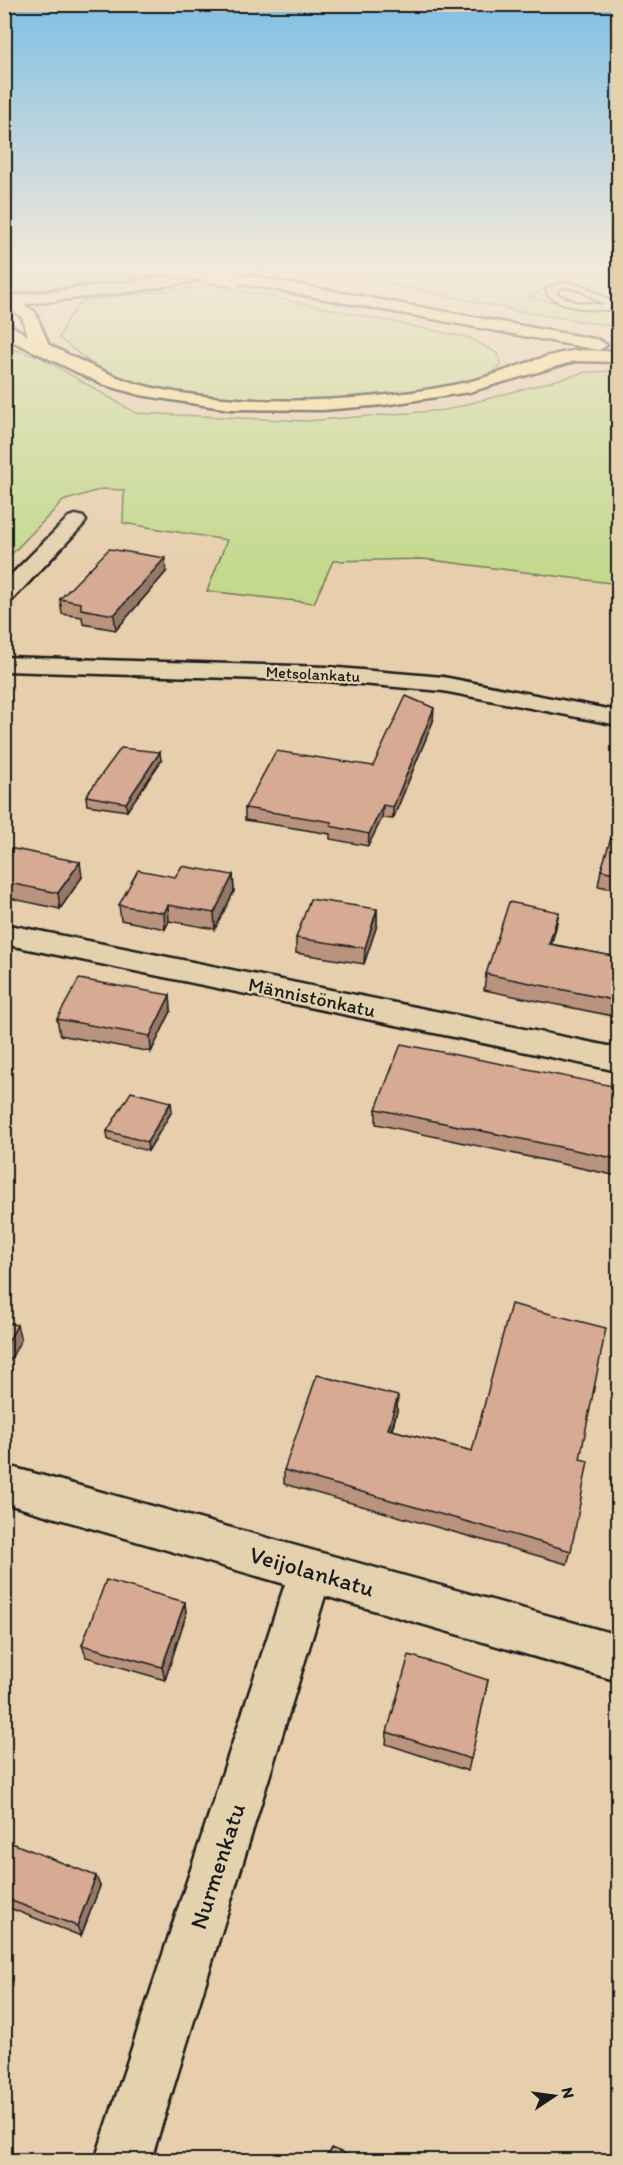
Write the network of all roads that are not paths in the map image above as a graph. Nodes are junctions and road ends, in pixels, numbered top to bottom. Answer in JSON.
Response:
{"nodes":[{"id":1,"x":77,"y":365,"type":"edge"},
{"id":2,"x":511,"y":365,"type":"edge"},
{"id":3,"x":547,"y":365,"type":"edge"},
{"id":4,"x":505,"y":375,"type":"junction"},
{"id":5,"x":76,"y":521,"type":"dead end"},
{"id":6,"x":4,"y":596,"type":"edge"},
{"id":7,"x":4,"y":664,"type":"edge"},
{"id":8,"x":618,"y":718,"type":"edge"},
{"id":9,"x":4,"y":934,"type":"edge"},
{"id":10,"x":618,"y":1060,"type":"edge"},
{"id":11,"x":4,"y":1484,"type":"edge"},
{"id":12,"x":311,"y":1571,"type":"junction"},
{"id":13,"x":618,"y":1658,"type":"edge"},
{"id":14,"x":123,"y":2160,"type":"edge"}],
"edges":[{"from":1,"to":4,"type":"highway"},
{"from":2,"to":4,"type":"highway"},
{"from":3,"to":4,"type":"highway"},
{"from":5,"to":6,"type":"street"},
{"from":7,"to":8,"type":"street","name":"Metsolankatu"},
{"from":9,"to":10,"type":"street","name":"Männistönkatu"},
{"from":11,"to":12,"type":"street","name":"Veijolankatu"},
{"from":12,"to":13,"type":"street","name":"Veijolankatu"},
{"from":12,"to":14,"type":"street","name":"Nurmenkatu"}]}
